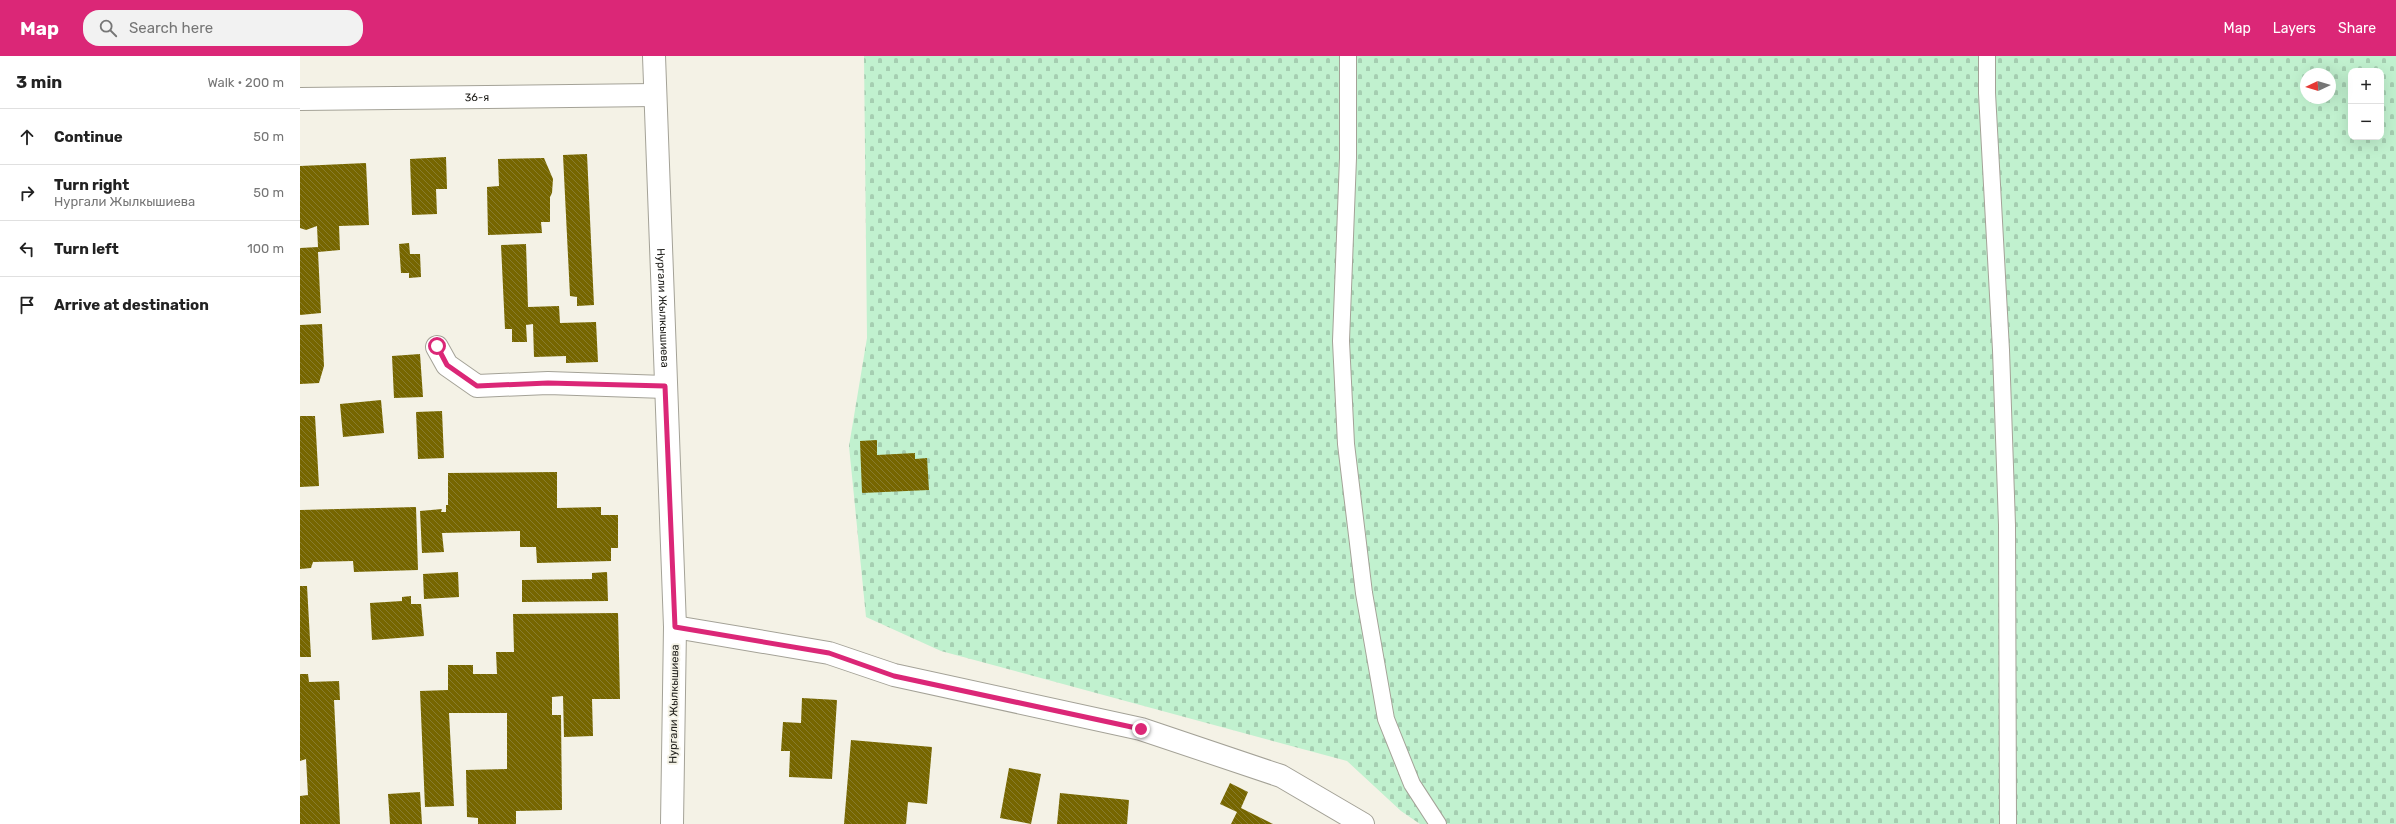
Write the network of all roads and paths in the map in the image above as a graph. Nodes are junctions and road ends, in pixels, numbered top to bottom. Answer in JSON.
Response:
{"nodes":[{"id":1,"x":654,"y":56,"type":"edge"},
{"id":2,"x":1348,"y":56,"type":"edge"},
{"id":3,"x":1987,"y":56,"type":"edge"},
{"id":4,"x":654,"y":95,"type":"junction"},
{"id":5,"x":300,"y":99,"type":"edge"},
{"id":6,"x":437,"y":346,"type":"dead end"},
{"id":7,"x":665,"y":386,"type":"junction"},
{"id":8,"x":675,"y":627,"type":"junction"},
{"id":9,"x":672,"y":824,"type":"edge"},
{"id":10,"x":1363,"y":824,"type":"edge"},
{"id":11,"x":1438,"y":824,"type":"edge"},
{"id":12,"x":2008,"y":824,"type":"edge"}],
"edges":[{"from":1,"to":4,"type":"street","name":"Нургали Жылкышиева"},
{"from":2,"to":11,"type":"lane"},
{"from":3,"to":12,"type":"lane"},
{"from":4,"to":5,"type":"street","name":"36-я"},
{"from":4,"to":7,"type":"street","name":"Нургали Жылкышиева"},
{"from":6,"to":7,"type":"street"},
{"from":7,"to":8,"type":"street","name":"Нургали Жылкышиева"},
{"from":8,"to":9,"type":"street","name":"Нургали Жылкышиева"},
{"from":8,"to":10,"type":"street"}]}
